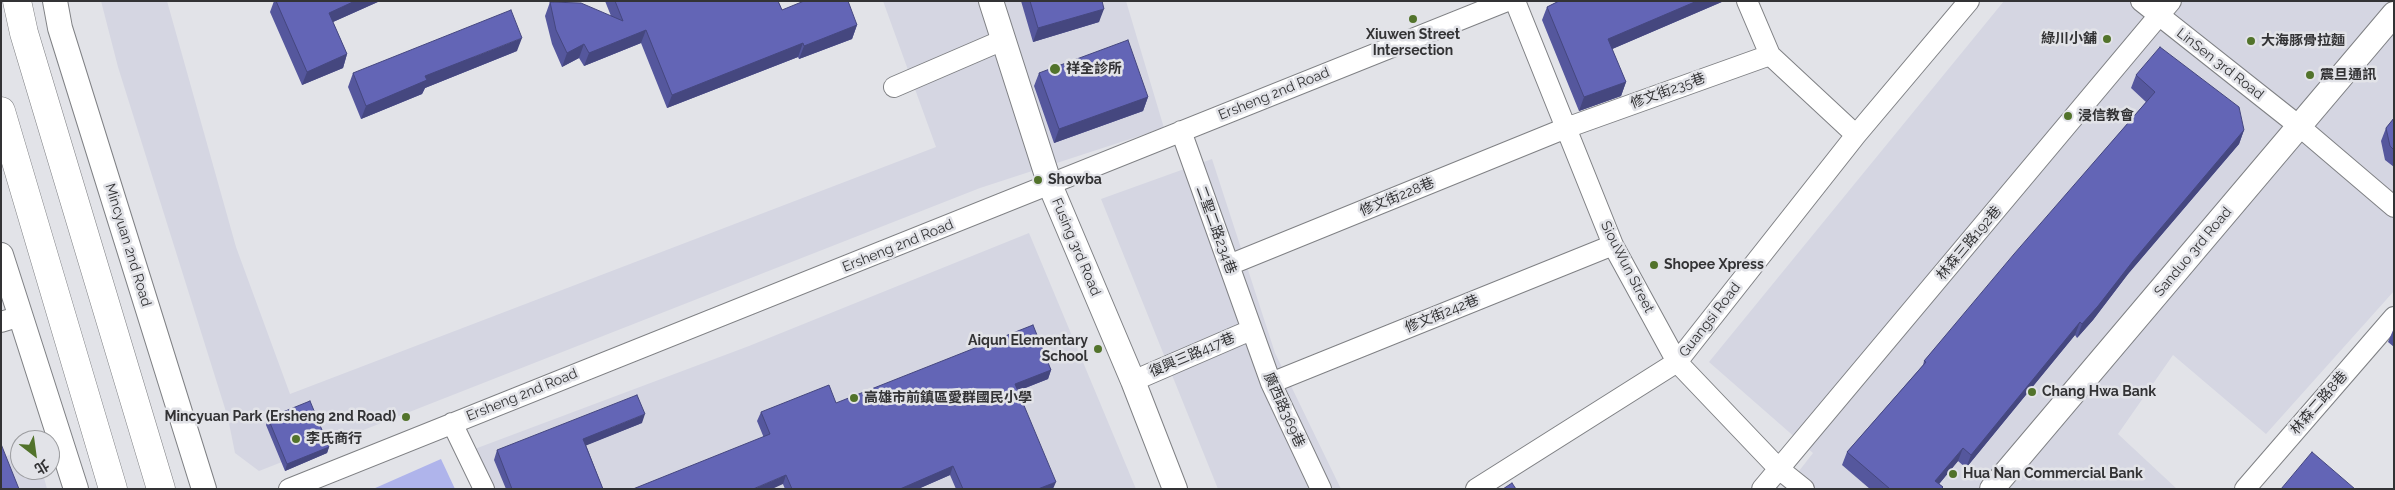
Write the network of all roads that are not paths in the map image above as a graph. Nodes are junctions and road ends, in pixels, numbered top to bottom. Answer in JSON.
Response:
{"nodes":[{"id":1,"x":17,"y":1,"type":"edge"},
{"id":2,"x":55,"y":1,"type":"edge"},
{"id":3,"x":991,"y":1,"type":"edge"},
{"id":4,"x":1507,"y":1,"type":"edge"},
{"id":5,"x":1515,"y":1,"type":"edge"},
{"id":6,"x":1747,"y":1,"type":"edge"},
{"id":7,"x":1969,"y":1,"type":"edge"},
{"id":8,"x":2141,"y":1,"type":"edge"},
{"id":9,"x":2171,"y":1,"type":"edge"},
{"id":10,"x":2394,"y":14,"type":"edge"},
{"id":11,"x":2158,"y":16,"type":"junction"},
{"id":12,"x":1003,"y":40,"type":"junction"},
{"id":13,"x":1770,"y":55,"type":"junction"},
{"id":14,"x":894,"y":87,"type":"dead end"},
{"id":15,"x":1,"y":111,"type":"edge"},
{"id":16,"x":2299,"y":126,"type":"junction"},
{"id":17,"x":1566,"y":128,"type":"junction"},
{"id":18,"x":1181,"y":131,"type":"junction"},
{"id":19,"x":1856,"y":135,"type":"junction"},
{"id":20,"x":1050,"y":185,"type":"junction"},
{"id":21,"x":2394,"y":207,"type":"edge"},
{"id":22,"x":1613,"y":245,"type":"junction"},
{"id":23,"x":1,"y":255,"type":"edge"},
{"id":24,"x":1229,"y":265,"type":"junction"},
{"id":25,"x":2394,"y":317,"type":"edge"},
{"id":26,"x":11,"y":319,"type":"edge"},
{"id":27,"x":1251,"y":330,"type":"junction"},
{"id":28,"x":1676,"y":362,"type":"junction"},
{"id":29,"x":1133,"y":381,"type":"junction"},
{"id":30,"x":1271,"y":383,"type":"junction"},
{"id":31,"x":452,"y":423,"type":"junction"},
{"id":32,"x":1779,"y":469,"type":"junction"},
{"id":33,"x":76,"y":489,"type":"edge"},
{"id":34,"x":113,"y":489,"type":"edge"},
{"id":35,"x":161,"y":489,"type":"edge"},
{"id":36,"x":204,"y":489,"type":"edge"},
{"id":37,"x":289,"y":489,"type":"edge"},
{"id":38,"x":484,"y":489,"type":"edge"},
{"id":39,"x":1176,"y":489,"type":"edge"},
{"id":40,"x":1321,"y":489,"type":"edge"},
{"id":41,"x":1476,"y":489,"type":"edge"},
{"id":42,"x":1762,"y":489,"type":"edge"},
{"id":43,"x":1804,"y":489,"type":"edge"},
{"id":44,"x":1992,"y":489,"type":"edge"},
{"id":45,"x":2245,"y":489,"type":"edge"}],
"edges":[{"from":1,"to":35,"type":"main road"},
{"from":2,"to":36,"type":"street","name":"Mincyuan 2nd Road"},
{"from":3,"to":12,"type":"street","name":"Fusing 3rd Road"},
{"from":4,"to":18,"type":"street","name":"Ersheng 2nd Road"},
{"from":5,"to":17,"type":"street","name":"SiouWun Street"},
{"from":6,"to":13,"type":"street"},
{"from":7,"to":19,"type":"street","name":"Guangsi Road"},
{"from":8,"to":11,"type":"street","name":"LinSen 3rd Road"},
{"from":9,"to":11,"type":"street","name":"林森三路192巷"},
{"from":10,"to":16,"type":"street","name":"Sanduo 3rd Road"},
{"from":11,"to":16,"type":"street","name":"LinSen 3rd Road"},
{"from":11,"to":32,"type":"street","name":"林森三路192巷"},
{"from":12,"to":14,"type":"street"},
{"from":12,"to":20,"type":"street","name":"Fusing 3rd Road"},
{"from":13,"to":17,"type":"street","name":"修文街235巷"},
{"from":13,"to":19,"type":"street"},
{"from":15,"to":34,"type":"main road"},
{"from":16,"to":21,"type":"street","name":"LinSen 3rd Road"},
{"from":16,"to":44,"type":"street","name":"Sanduo 3rd Road"},
{"from":17,"to":22,"type":"street","name":"SiouWun Street"},
{"from":17,"to":24,"type":"street","name":"修文街228巷"},
{"from":18,"to":20,"type":"street","name":"Ersheng 2nd Road"},
{"from":18,"to":24,"type":"street","name":"二聖二路234巷"},
{"from":19,"to":28,"type":"street","name":"Guangsi Road"},
{"from":20,"to":29,"type":"street","name":"Fusing 3rd Road"},
{"from":20,"to":31,"type":"street","name":"Ersheng 2nd Road"},
{"from":22,"to":28,"type":"street","name":"SiouWun Street"},
{"from":22,"to":30,"type":"street","name":"修文街242巷"},
{"from":23,"to":26,"type":"street"},
{"from":24,"to":27,"type":"street","name":"二聖二路234巷"},
{"from":25,"to":45,"type":"street","name":"林森二路8巷"},
{"from":26,"to":33,"type":"street"},
{"from":27,"to":29,"type":"street","name":"復興三路417巷"},
{"from":27,"to":30,"type":"street","name":"廣西路369巷"},
{"from":28,"to":32,"type":"street","name":"SiouWun Street"},
{"from":28,"to":41,"type":"street","name":"Guangsi Road"},
{"from":29,"to":39,"type":"street","name":"Fusing 3rd Road"},
{"from":30,"to":40,"type":"street","name":"廣西路369巷"},
{"from":31,"to":37,"type":"street","name":"Ersheng 2nd Road"},
{"from":31,"to":38,"type":"street"},
{"from":32,"to":42,"type":"street","name":"林森三路192巷"},
{"from":32,"to":43,"type":"street","name":"SiouWun Street"}]}
